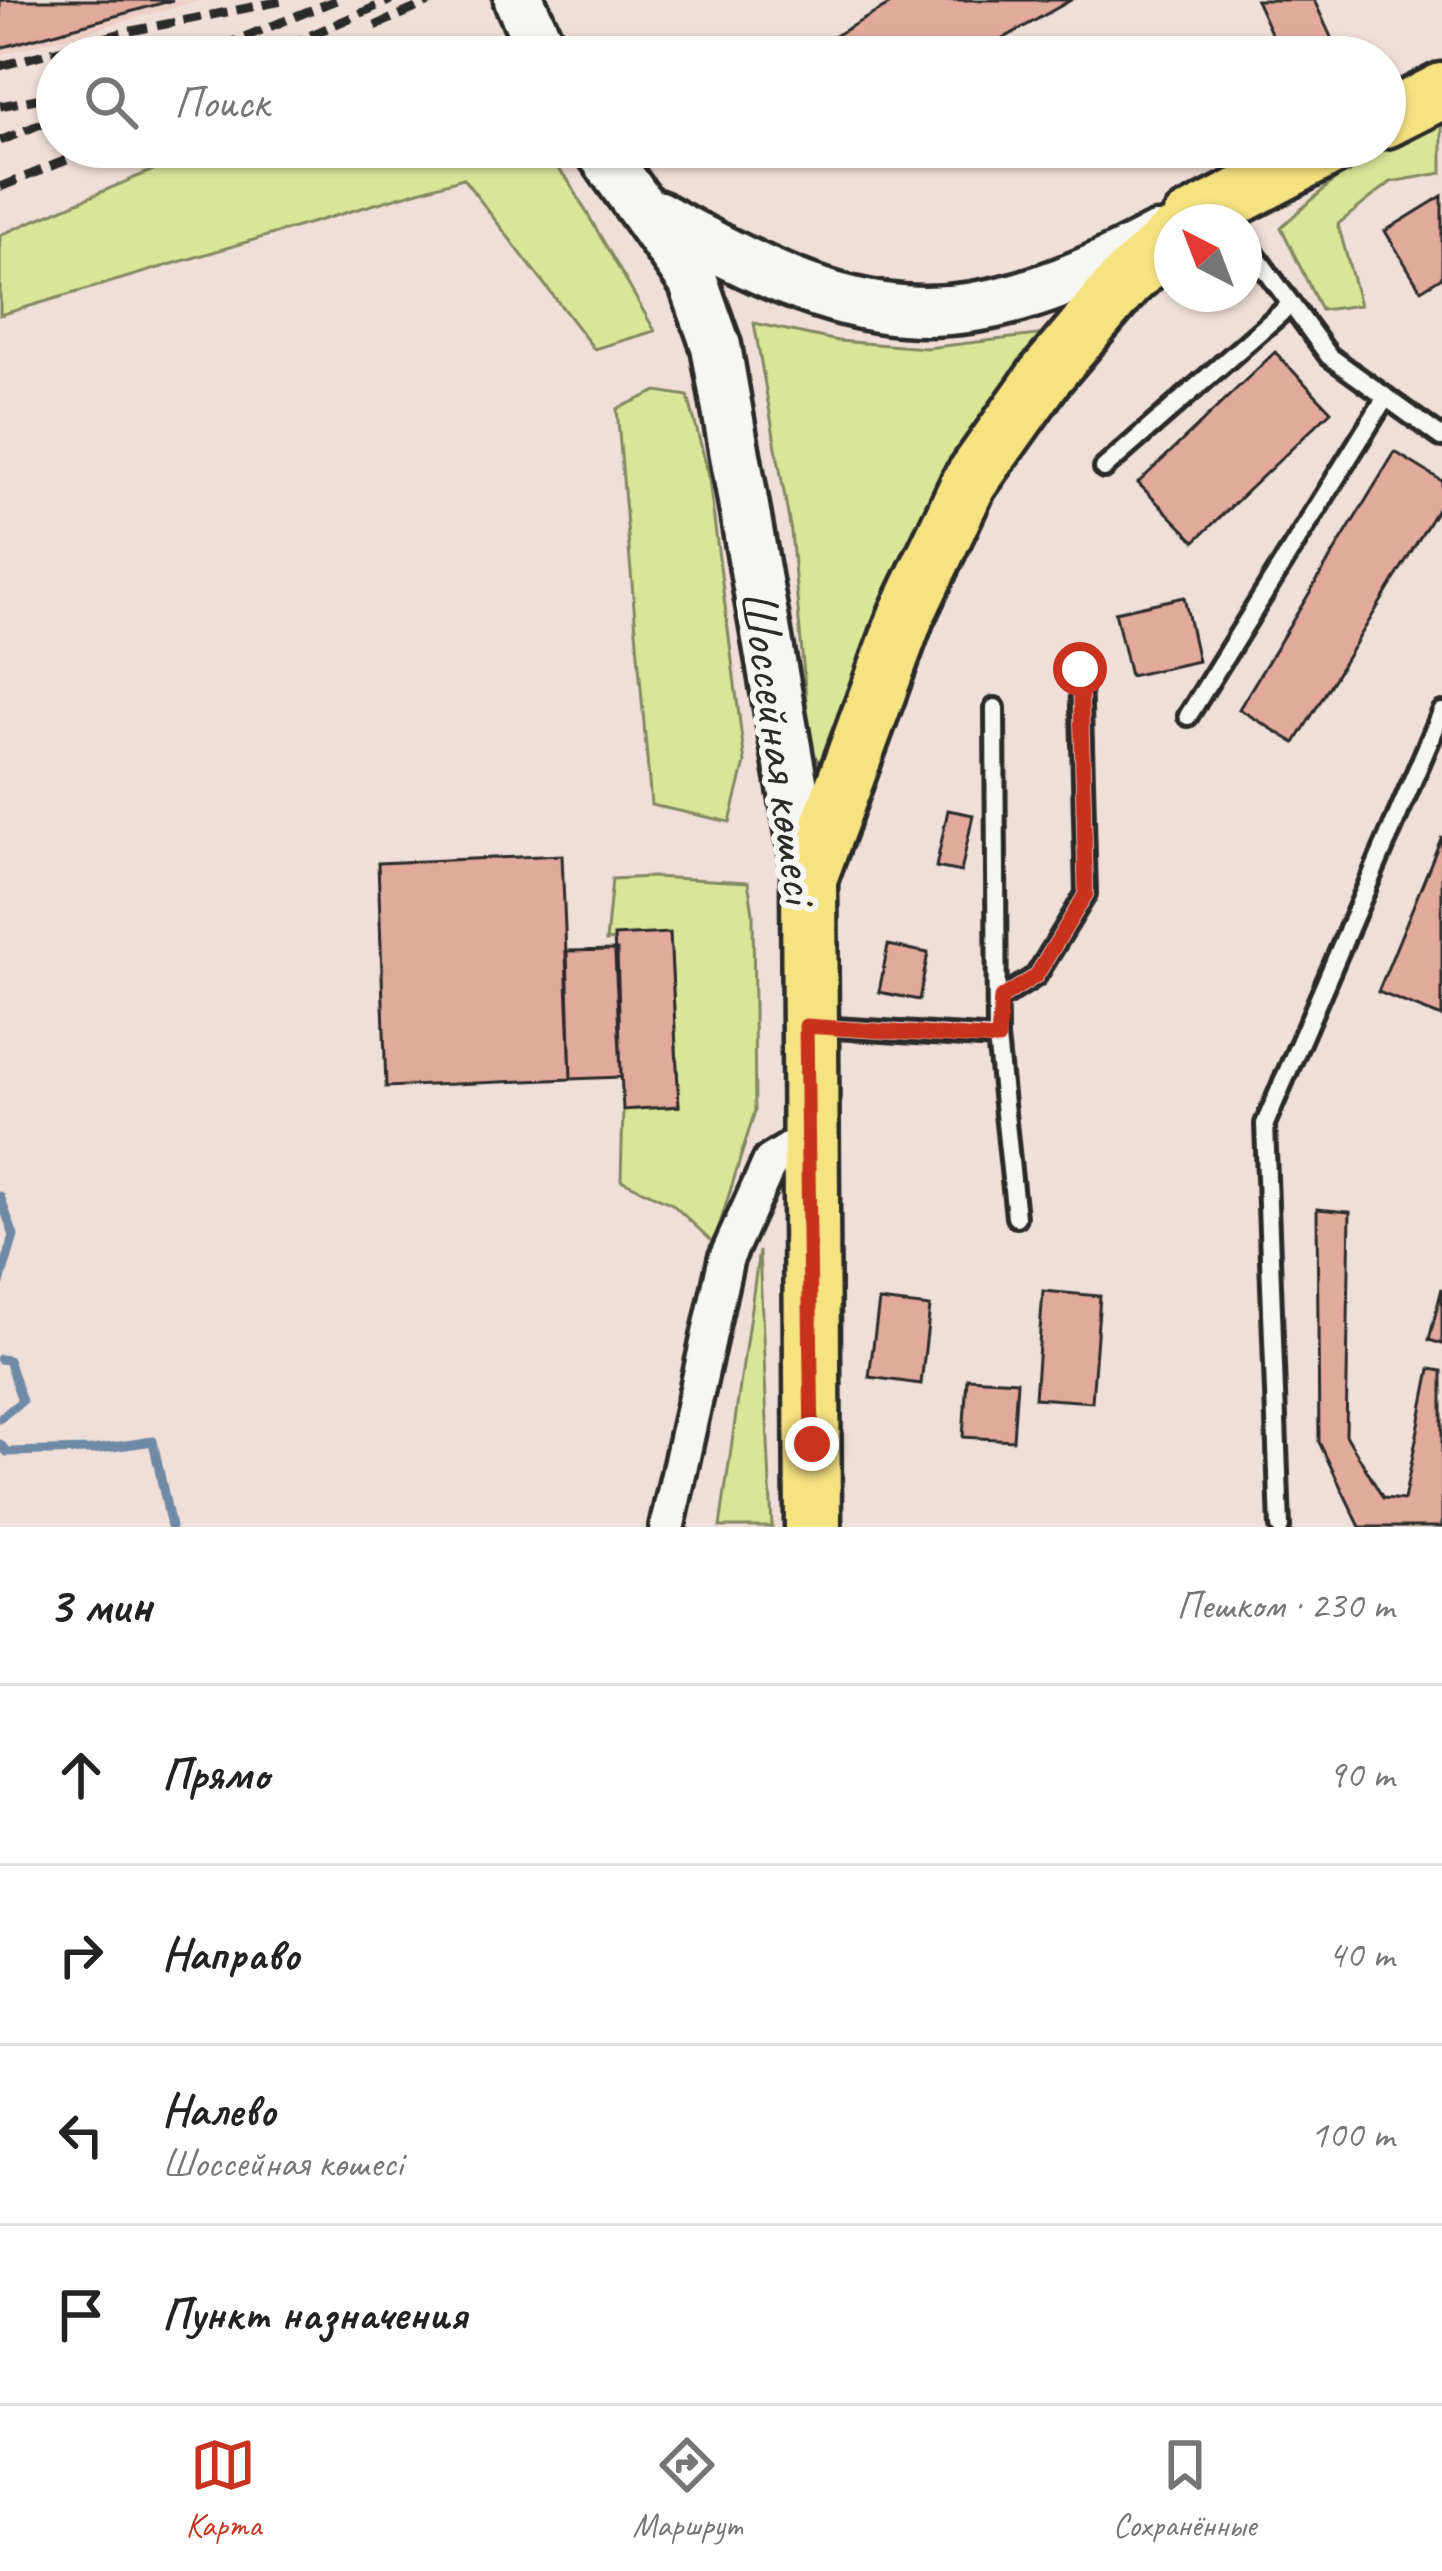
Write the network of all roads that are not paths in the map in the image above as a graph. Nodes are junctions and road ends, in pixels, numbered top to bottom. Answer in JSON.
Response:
{"nodes":[{"id":1,"x":519,"y":0,"type":"edge"},
{"id":2,"x":535,"y":36,"type":"edge"},
{"id":3,"x":1442,"y":91,"type":"edge"},
{"id":4,"x":1406,"y":109,"type":"edge"},
{"id":5,"x":613,"y":168,"type":"edge"},
{"id":6,"x":1297,"y":168,"type":"edge"},
{"id":7,"x":1236,"y":204,"type":"edge"},
{"id":8,"x":641,"y":207,"type":"junction"},
{"id":9,"x":1154,"y":245,"type":"edge"},
{"id":10,"x":1154,"y":260,"type":"edge"},
{"id":11,"x":1262,"y":279,"type":"edge"},
{"id":12,"x":1291,"y":304,"type":"junction"},
{"id":13,"x":1386,"y":398,"type":"junction"},
{"id":14,"x":1441,"y":437,"type":"edge"},
{"id":15,"x":1104,"y":468,"type":"dead end"},
{"id":16,"x":1080,"y":669,"type":"dead end"},
{"id":17,"x":995,"y":708,"type":"dead end"},
{"id":18,"x":1442,"y":712,"type":"edge"},
{"id":19,"x":1188,"y":716,"type":"dead end"},
{"id":20,"x":808,"y":879,"type":"junction"},
{"id":21,"x":1001,"y":998,"type":"junction"},
{"id":22,"x":806,"y":1026,"type":"junction"},
{"id":23,"x":998,"y":1039,"type":"junction"},
{"id":24,"x":807,"y":1139,"type":"junction"},
{"id":25,"x":1016,"y":1216,"type":"dead end"},
{"id":26,"x":667,"y":1527,"type":"edge"},
{"id":27,"x":813,"y":1527,"type":"edge"},
{"id":28,"x":1280,"y":1527,"type":"edge"}],
"edges":[{"from":1,"to":2,"type":"main road"},
{"from":3,"to":4,"type":"main road"},
{"from":5,"to":8,"type":"main road","name":"Шоссейная көшесі"},
{"from":6,"to":7,"type":"main road"},
{"from":8,"to":9,"type":"main road"},
{"from":8,"to":20,"type":"main road","name":"Шоссейная көшесі"},
{"from":10,"to":20,"type":"main road"},
{"from":11,"to":12,"type":"lane"},
{"from":12,"to":13,"type":"lane"},
{"from":12,"to":15,"type":"lane"},
{"from":13,"to":14,"type":"lane"},
{"from":13,"to":19,"type":"lane"},
{"from":16,"to":21,"type":"lane"},
{"from":17,"to":21,"type":"lane"},
{"from":18,"to":28,"type":"lane"},
{"from":20,"to":22,"type":"main road","name":"Шоссейная көшесі"},
{"from":21,"to":23,"type":"lane"},
{"from":22,"to":23,"type":"lane"},
{"from":22,"to":24,"type":"main road","name":"Шоссейная көшесі"},
{"from":23,"to":25,"type":"lane"},
{"from":24,"to":26,"type":"street"},
{"from":24,"to":27,"type":"main road","name":"Шоссейная көшесі"}]}
